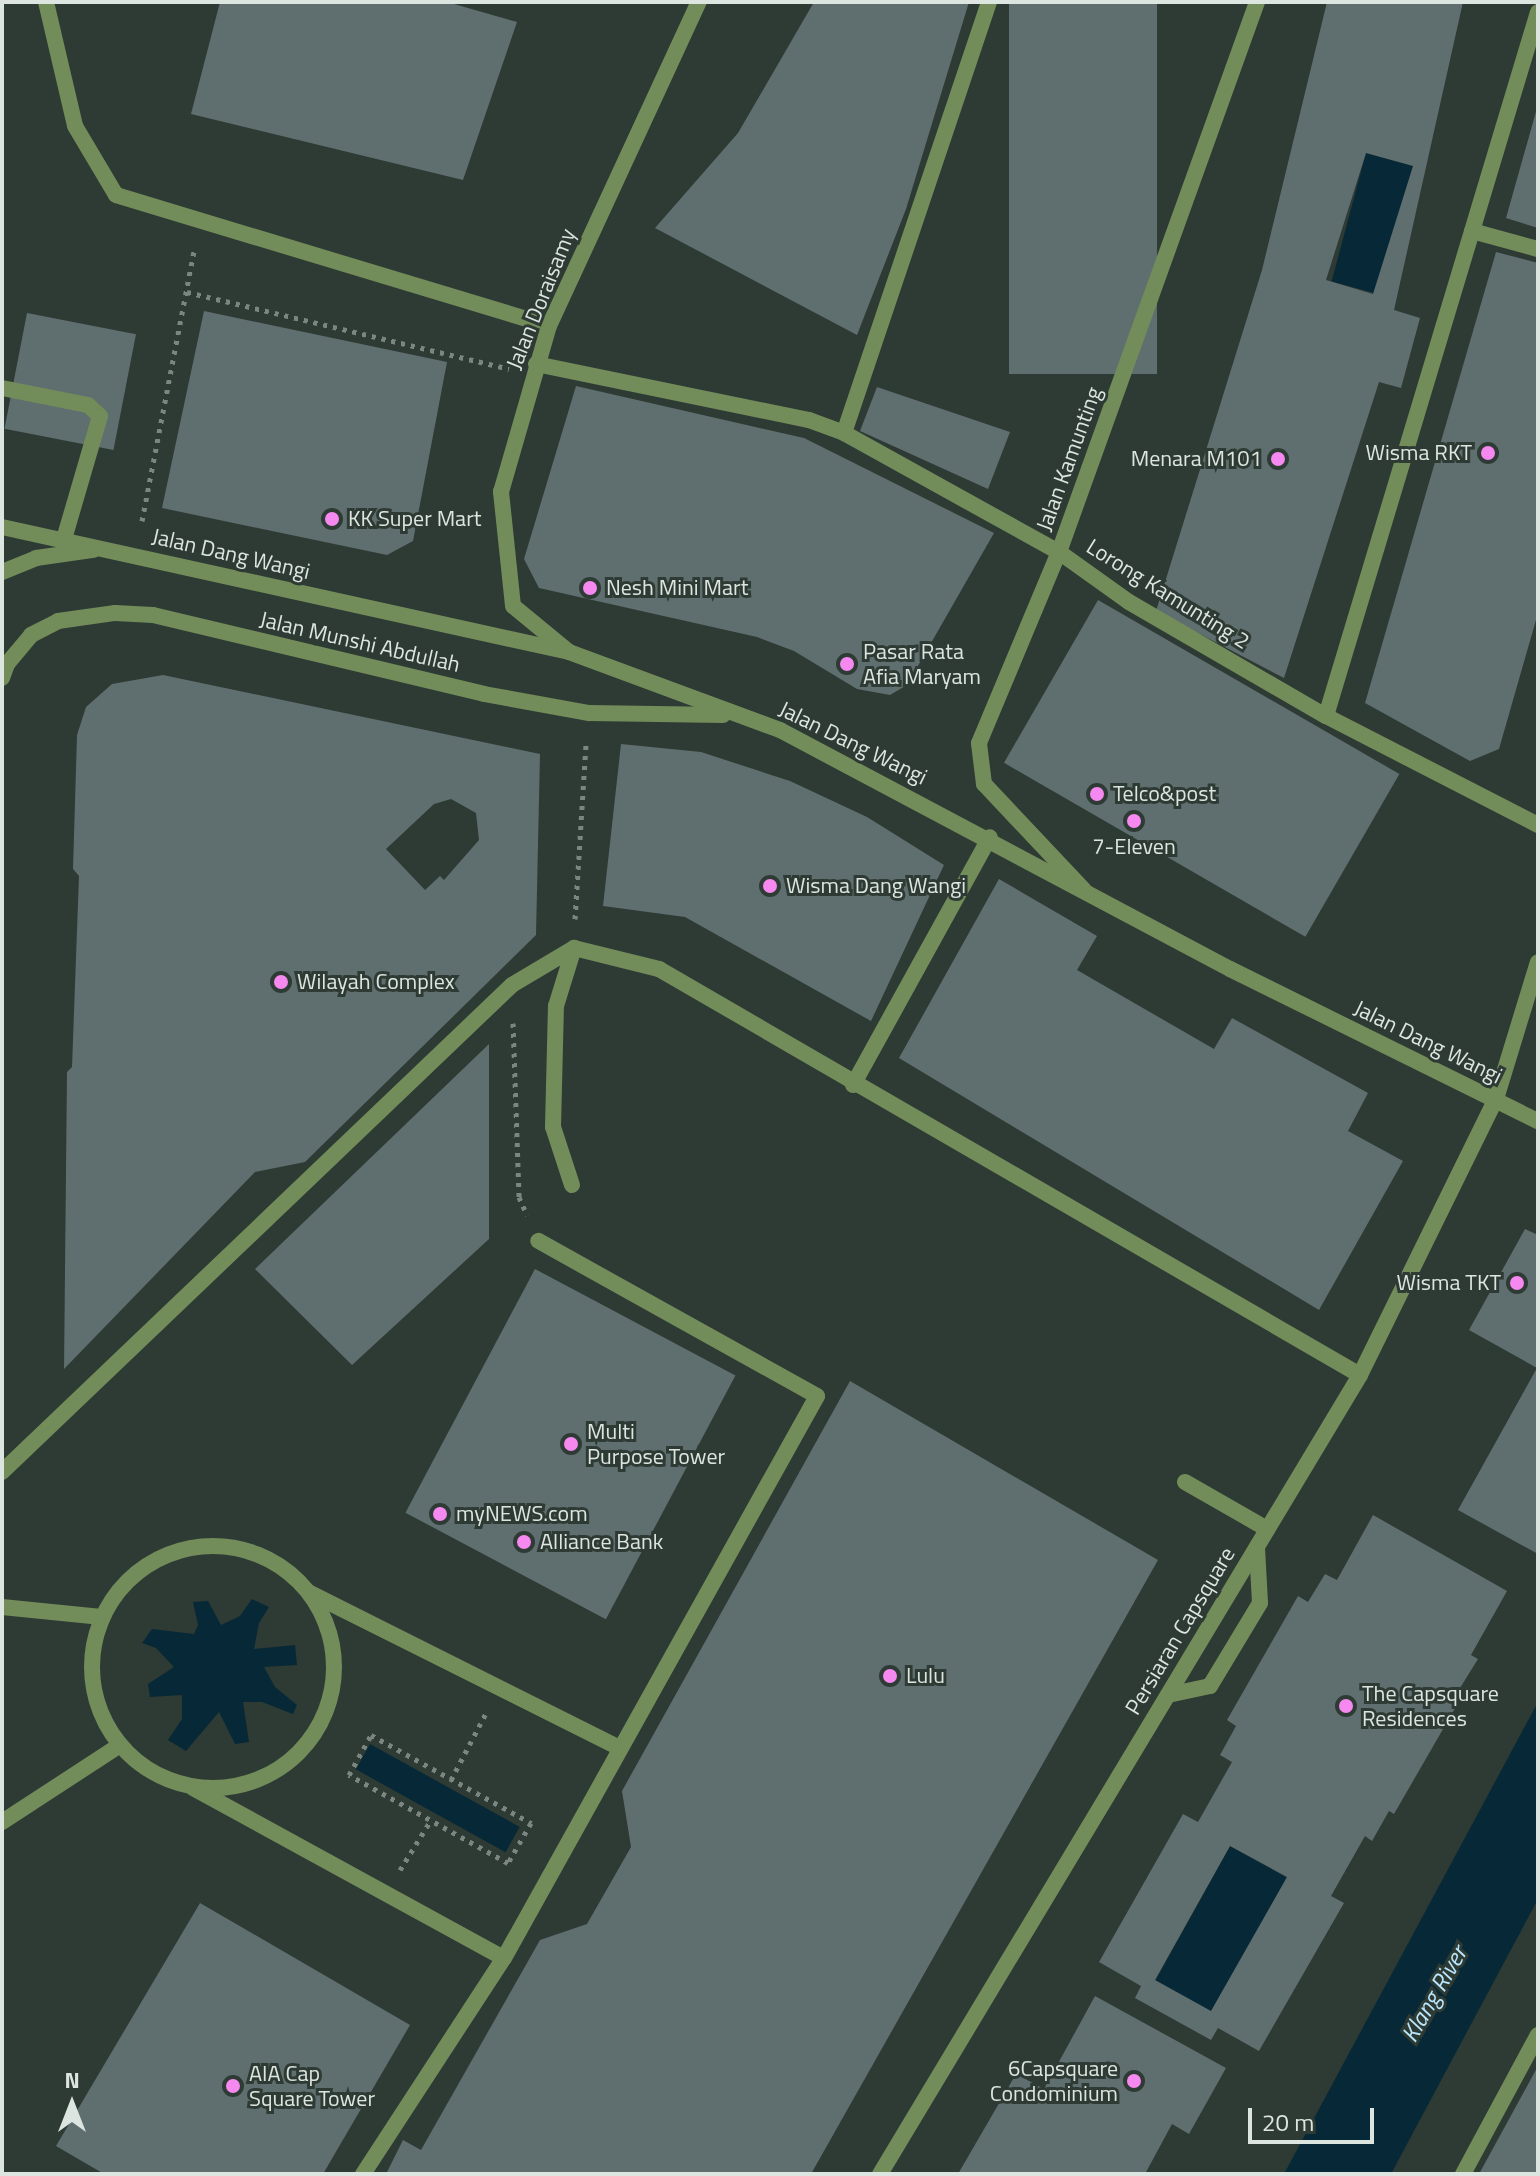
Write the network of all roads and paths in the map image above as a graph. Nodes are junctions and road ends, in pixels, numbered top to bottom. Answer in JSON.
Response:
{"nodes":[{"id":1,"x":46,"y":2,"type":"edge"},
{"id":2,"x":699,"y":2,"type":"edge"},
{"id":3,"x":989,"y":2,"type":"edge"},
{"id":4,"x":1257,"y":2,"type":"edge"},
{"id":5,"x":1538,"y":12,"type":"edge"},
{"id":6,"x":1472,"y":231,"type":"junction"},
{"id":7,"x":1538,"y":249,"type":"edge"},
{"id":8,"x":194,"y":251,"type":"dead end"},
{"id":9,"x":187,"y":292,"type":"junction"},
{"id":10,"x":549,"y":326,"type":"junction"},
{"id":11,"x":536,"y":364,"type":"junction"},
{"id":12,"x":510,"y":369,"type":"dead end"},
{"id":13,"x":2,"y":388,"type":"edge"},
{"id":14,"x":844,"y":433,"type":"junction"},
{"id":15,"x":142,"y":521,"type":"dead end"},
{"id":16,"x":2,"y":527,"type":"edge"},
{"id":17,"x":64,"y":539,"type":"junction"},
{"id":18,"x":104,"y":549,"type":"junction"},
{"id":19,"x":1059,"y":552,"type":"junction"},
{"id":20,"x":2,"y":572,"type":"edge"},
{"id":21,"x":569,"y":652,"type":"junction"},
{"id":22,"x":2,"y":678,"type":"edge"},
{"id":23,"x":589,"y":713,"type":"junction"},
{"id":24,"x":736,"y":715,"type":"junction"},
{"id":25,"x":1326,"y":716,"type":"junction"},
{"id":26,"x":1538,"y":825,"type":"edge"},
{"id":27,"x":990,"y":837,"type":"junction"},
{"id":28,"x":1090,"y":896,"type":"junction"},
{"id":29,"x":574,"y":948,"type":"junction"},
{"id":30,"x":1538,"y":962,"type":"edge"},
{"id":31,"x":512,"y":985,"type":"junction"},
{"id":32,"x":853,"y":1085,"type":"junction"},
{"id":33,"x":1496,"y":1099,"type":"junction"},
{"id":34,"x":1538,"y":1121,"type":"edge"},
{"id":35,"x":572,"y":1185,"type":"dead end"},
{"id":36,"x":538,"y":1241,"type":"joint"},
{"id":37,"x":1360,"y":1375,"type":"junction"},
{"id":38,"x":2,"y":1472,"type":"edge"},
{"id":39,"x":1185,"y":1482,"type":"dead end"},
{"id":40,"x":1267,"y":1529,"type":"junction"},
{"id":41,"x":1257,"y":1547,"type":"junction"},
{"id":42,"x":310,"y":1593,"type":"junction"},
{"id":43,"x":2,"y":1607,"type":"edge"},
{"id":44,"x":102,"y":1617,"type":"junction"},
{"id":45,"x":499,"y":1689,"type":"junction"},
{"id":46,"x":1168,"y":1695,"type":"junction"},
{"id":47,"x":120,"y":1745,"type":"junction"},
{"id":48,"x":619,"y":1748,"type":"junction"},
{"id":49,"x":451,"y":1780,"type":"junction"},
{"id":50,"x":191,"y":1787,"type":"junction"},
{"id":51,"x":431,"y":1820,"type":"junction"},
{"id":52,"x":2,"y":1822,"type":"edge"},
{"id":53,"x":385,"y":1893,"type":"junction"},
{"id":54,"x":504,"y":1958,"type":"junction"},
{"id":55,"x":1538,"y":2035,"type":"edge"},
{"id":56,"x":363,"y":2174,"type":"edge"},
{"id":57,"x":880,"y":2174,"type":"edge"},
{"id":58,"x":1463,"y":2174,"type":"edge"}],
"edges":[{"from":1,"to":10,"type":"street"},
{"from":2,"to":10,"type":"street","name":"Jalan Doraisamy"},
{"from":3,"to":14,"type":"street"},
{"from":4,"to":19,"type":"street","name":"Jalan Kamunting"},
{"from":5,"to":6,"type":"street"},
{"from":6,"to":7,"type":"street"},
{"from":6,"to":25,"type":"street"},
{"from":8,"to":9,"type":"path"},
{"from":9,"to":12,"type":"path"},
{"from":9,"to":15,"type":"path"},
{"from":10,"to":11,"type":"street","name":"Jalan Doraisamy"},
{"from":11,"to":14,"type":"street","name":"Lorong Kamunting 2"},
{"from":11,"to":21,"type":"street","name":"Jalan Doraisamy"},
{"from":13,"to":17,"type":"street"},
{"from":14,"to":19,"type":"street","name":"Lorong Kamunting 2"},
{"from":16,"to":17,"type":"street","name":"Jalan Dang Wangi"},
{"from":17,"to":18,"type":"street","name":"Jalan Dang Wangi"},
{"from":18,"to":20,"type":"street"},
{"from":18,"to":21,"type":"street","name":"Jalan Dang Wangi"},
{"from":19,"to":25,"type":"street","name":"Lorong Kamunting 2"},
{"from":19,"to":28,"type":"street","name":"Jalan Kamunting"},
{"from":21,"to":24,"type":"street","name":"Jalan Dang Wangi"},
{"from":22,"to":23,"type":"street","name":"Jalan Munshi Abdullah"},
{"from":23,"to":24,"type":"street","name":"Jalan Munshi Abdullah"},
{"from":23,"to":29,"type":"path"},
{"from":24,"to":27,"type":"street","name":"Jalan Dang Wangi"},
{"from":25,"to":26,"type":"street","name":"Lorong Kamunting 2"},
{"from":27,"to":28,"type":"street","name":"Jalan Dang Wangi"},
{"from":27,"to":32,"type":"street"},
{"from":28,"to":33,"type":"street","name":"Jalan Dang Wangi"},
{"from":29,"to":31,"type":"street"},
{"from":29,"to":32,"type":"street"},
{"from":29,"to":35,"type":"street"},
{"from":30,"to":33,"type":"street","name":"Persiaran Capsquare"},
{"from":31,"to":36,"type":"path"},
{"from":31,"to":38,"type":"street"},
{"from":32,"to":37,"type":"street"},
{"from":33,"to":34,"type":"street","name":"Jalan Dang Wangi"},
{"from":33,"to":37,"type":"street","name":"Persiaran Capsquare"},
{"from":36,"to":48,"type":"street"},
{"from":37,"to":40,"type":"street","name":"Persiaran Capsquare"},
{"from":39,"to":40,"type":"street"},
{"from":40,"to":41,"type":"street","name":"Persiaran Capsquare"},
{"from":41,"to":46,"type":"street","name":"Persiaran Capsquare"},
{"from":41,"to":46,"type":"street"},
{"from":42,"to":44,"type":"street"},
{"from":42,"to":45,"type":"street"},
{"from":42,"to":50,"type":"street"},
{"from":43,"to":44,"type":"street"},
{"from":44,"to":47,"type":"street"},
{"from":45,"to":48,"type":"street"},
{"from":45,"to":49,"type":"path"},
{"from":46,"to":57,"type":"street","name":"Persiaran Capsquare"},
{"from":47,"to":50,"type":"street"},
{"from":47,"to":52,"type":"street"},
{"from":48,"to":54,"type":"street"},
{"from":49,"to":51,"type":"path"},
{"from":49,"to":51,"type":"path"},
{"from":50,"to":53,"type":"street"},
{"from":51,"to":53,"type":"path"},
{"from":53,"to":54,"type":"street"},
{"from":54,"to":56,"type":"street"},
{"from":55,"to":58,"type":"street"}]}
